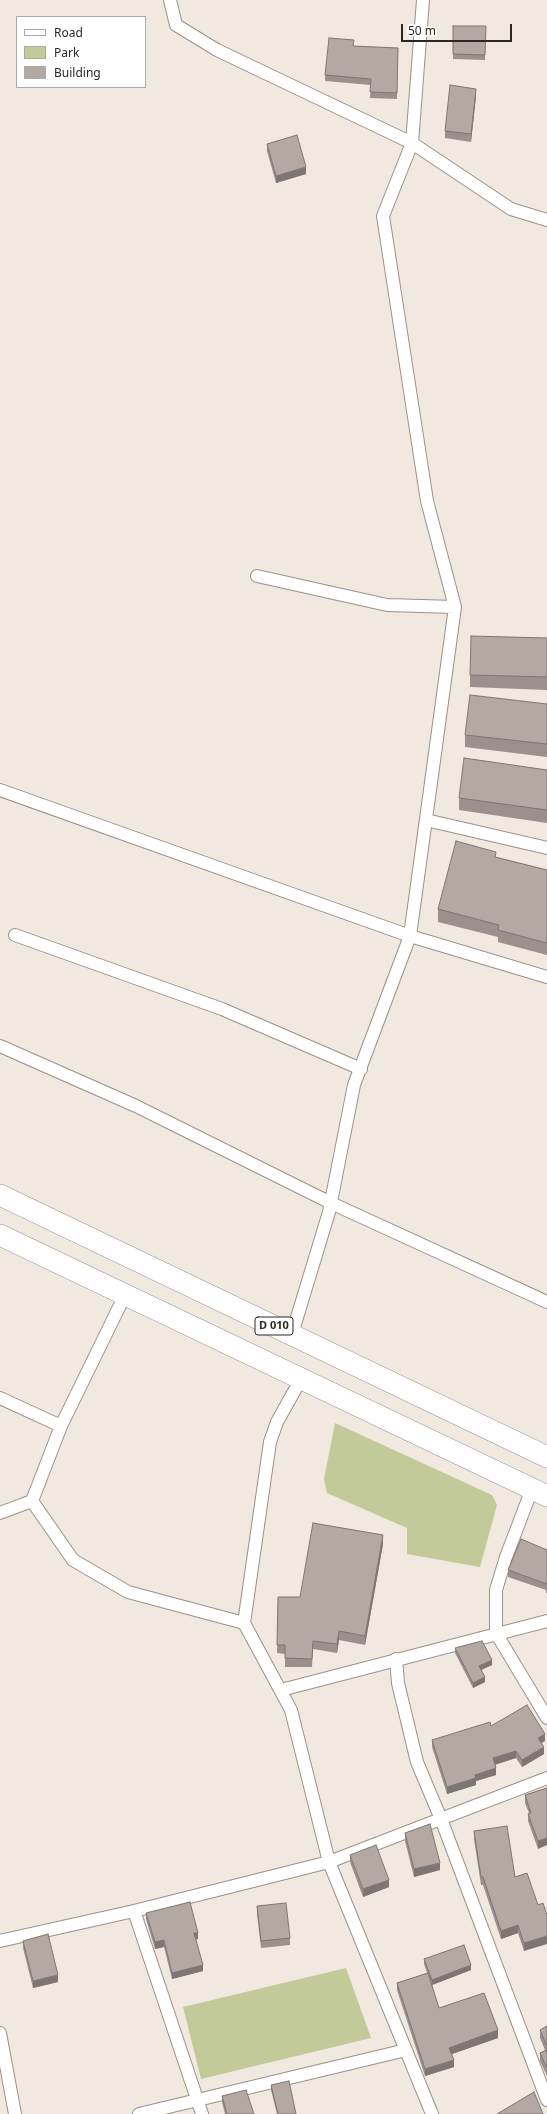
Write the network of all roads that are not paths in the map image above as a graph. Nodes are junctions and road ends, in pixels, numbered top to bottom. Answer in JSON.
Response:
{"nodes":[{"id":1,"x":170,"y":0,"type":"edge"},
{"id":2,"x":423,"y":0,"type":"edge"},
{"id":3,"x":412,"y":143,"type":"junction"},
{"id":4,"x":547,"y":220,"type":"edge"},
{"id":5,"x":257,"y":576,"type":"dead end"},
{"id":6,"x":455,"y":607,"type":"junction"},
{"id":7,"x":0,"y":790,"type":"edge"},
{"id":8,"x":426,"y":820,"type":"junction"},
{"id":9,"x":547,"y":848,"type":"edge"},
{"id":10,"x":15,"y":935,"type":"dead end"},
{"id":11,"x":410,"y":936,"type":"junction"},
{"id":12,"x":547,"y":977,"type":"edge"},
{"id":13,"x":0,"y":1046,"type":"edge"},
{"id":14,"x":360,"y":1069,"type":"junction"},
{"id":15,"x":0,"y":1195,"type":"edge"},
{"id":16,"x":331,"y":1203,"type":"junction"},
{"id":17,"x":0,"y":1235,"type":"edge"},
{"id":18,"x":125,"y":1295,"type":"junction"},
{"id":19,"x":547,"y":1302,"type":"edge"},
{"id":20,"x":292,"y":1334,"type":"junction"},
{"id":21,"x":301,"y":1379,"type":"junction"},
{"id":22,"x":0,"y":1398,"type":"edge"},
{"id":23,"x":61,"y":1426,"type":"junction"},
{"id":24,"x":547,"y":1457,"type":"edge"},
{"id":25,"x":540,"y":1492,"type":"edge"},
{"id":26,"x":32,"y":1501,"type":"junction"},
{"id":27,"x":0,"y":1513,"type":"edge"},
{"id":28,"x":547,"y":1621,"type":"edge"},
{"id":29,"x":244,"y":1623,"type":"junction"},
{"id":30,"x":496,"y":1633,"type":"junction"},
{"id":31,"x":396,"y":1659,"type":"junction"},
{"id":32,"x":280,"y":1690,"type":"junction"},
{"id":33,"x":547,"y":1718,"type":"edge"},
{"id":34,"x":547,"y":1778,"type":"edge"},
{"id":35,"x":441,"y":1819,"type":"junction"},
{"id":36,"x":329,"y":1862,"type":"junction"},
{"id":37,"x":134,"y":1911,"type":"junction"},
{"id":38,"x":0,"y":1941,"type":"edge"},
{"id":39,"x":0,"y":2033,"type":"edge"},
{"id":40,"x":406,"y":2050,"type":"junction"},
{"id":41,"x":197,"y":2100,"type":"junction"},
{"id":42,"x":547,"y":2100,"type":"edge"},
{"id":43,"x":15,"y":2114,"type":"edge"},
{"id":44,"x":139,"y":2114,"type":"edge"},
{"id":45,"x":202,"y":2114,"type":"edge"},
{"id":46,"x":432,"y":2114,"type":"edge"}],
"edges":[{"from":1,"to":3,"type":"street"},
{"from":2,"to":3,"type":"street"},
{"from":3,"to":4,"type":"street"},
{"from":3,"to":6,"type":"street"},
{"from":5,"to":6,"type":"street"},
{"from":6,"to":8,"type":"street"},
{"from":7,"to":11,"type":"street"},
{"from":8,"to":9,"type":"street"},
{"from":8,"to":11,"type":"street"},
{"from":10,"to":14,"type":"street"},
{"from":11,"to":12,"type":"street"},
{"from":11,"to":14,"type":"street"},
{"from":13,"to":16,"type":"street"},
{"from":14,"to":16,"type":"street"},
{"from":15,"to":20,"type":"highway","number":"D 010"},
{"from":16,"to":19,"type":"street"},
{"from":16,"to":20,"type":"street"},
{"from":17,"to":18,"type":"highway"},
{"from":18,"to":21,"type":"highway"},
{"from":18,"to":23,"type":"street"},
{"from":20,"to":24,"type":"highway","number":"D 010"},
{"from":21,"to":25,"type":"highway"},
{"from":21,"to":29,"type":"street"},
{"from":22,"to":23,"type":"street"},
{"from":23,"to":26,"type":"street"},
{"from":25,"to":30,"type":"street"},
{"from":26,"to":27,"type":"street"},
{"from":26,"to":29,"type":"street"},
{"from":28,"to":30,"type":"street"},
{"from":29,"to":32,"type":"street"},
{"from":30,"to":31,"type":"street"},
{"from":30,"to":33,"type":"street"},
{"from":31,"to":32,"type":"street"},
{"from":31,"to":35,"type":"street"},
{"from":32,"to":36,"type":"street"},
{"from":34,"to":35,"type":"street"},
{"from":35,"to":36,"type":"street"},
{"from":35,"to":42,"type":"street"},
{"from":36,"to":37,"type":"street"},
{"from":36,"to":40,"type":"street"},
{"from":37,"to":38,"type":"street"},
{"from":37,"to":41,"type":"street"},
{"from":39,"to":43,"type":"street"},
{"from":40,"to":41,"type":"street"},
{"from":40,"to":46,"type":"street"},
{"from":41,"to":44,"type":"street"},
{"from":41,"to":45,"type":"street"}]}
